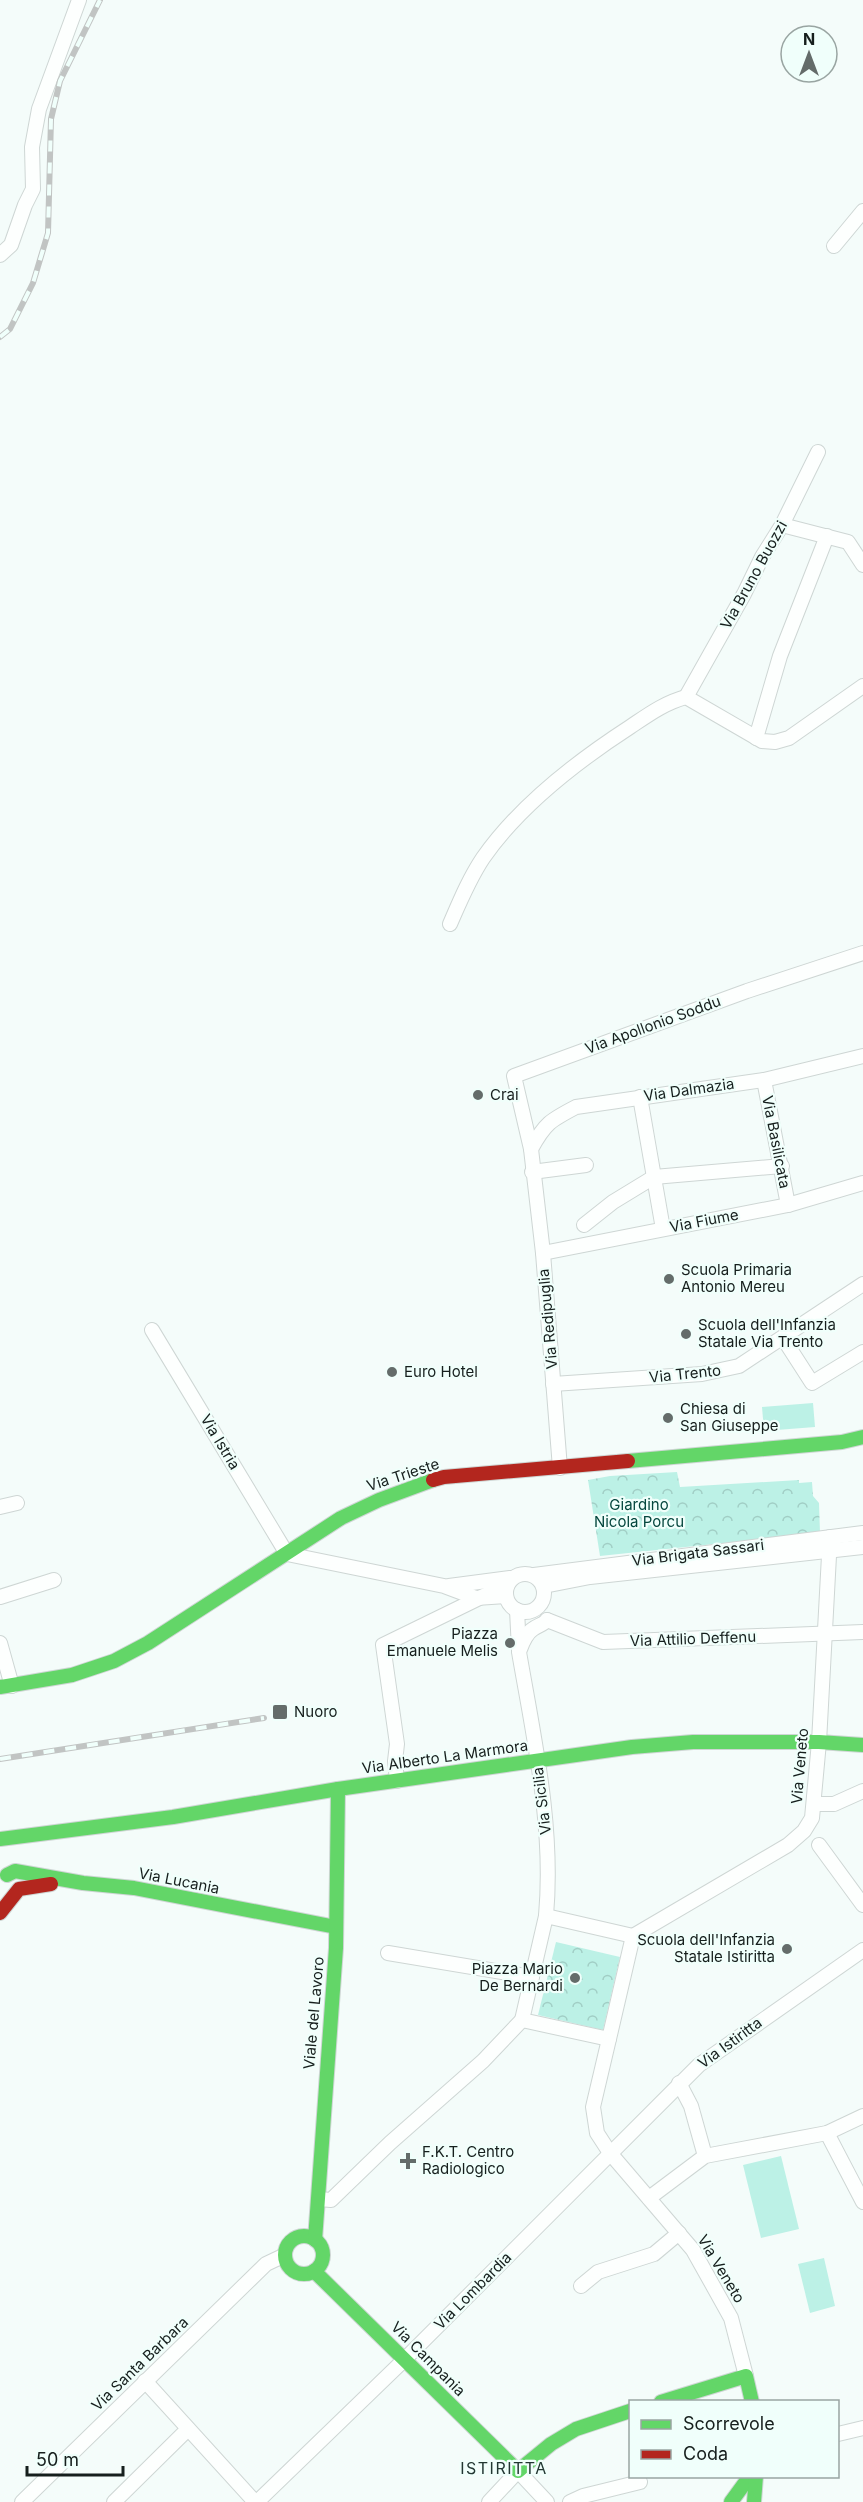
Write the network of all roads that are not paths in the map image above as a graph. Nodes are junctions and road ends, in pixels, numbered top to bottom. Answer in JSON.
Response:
{"nodes":[{"id":1,"x":79,"y":0,"type":"edge"},
{"id":2,"x":863,"y":211,"type":"edge"},
{"id":3,"x":834,"y":246,"type":"dead end"},
{"id":4,"x":0,"y":255,"type":"edge"},
{"id":5,"x":818,"y":452,"type":"dead end"},
{"id":6,"x":782,"y":525,"type":"junction"},
{"id":7,"x":827,"y":536,"type":"junction"},
{"id":8,"x":863,"y":565,"type":"edge"},
{"id":9,"x":863,"y":686,"type":"edge"},
{"id":10,"x":686,"y":697,"type":"junction"},
{"id":11,"x":756,"y":738,"type":"junction"},
{"id":12,"x":450,"y":924,"type":"dead end"},
{"id":13,"x":863,"y":954,"type":"edge"},
{"id":14,"x":863,"y":1056,"type":"edge"},
{"id":15,"x":764,"y":1080,"type":"junction"},
{"id":16,"x":640,"y":1097,"type":"junction"},
{"id":17,"x":531,"y":1149,"type":"junction"},
{"id":18,"x":586,"y":1165,"type":"dead end"},
{"id":19,"x":782,"y":1166,"type":"junction"},
{"id":20,"x":532,"y":1172,"type":"junction"},
{"id":21,"x":654,"y":1177,"type":"junction"},
{"id":22,"x":863,"y":1183,"type":"edge"},
{"id":23,"x":788,"y":1205,"type":"junction"},
{"id":24,"x":584,"y":1225,"type":"dead end"},
{"id":25,"x":663,"y":1229,"type":"junction"},
{"id":26,"x":543,"y":1252,"type":"junction"},
{"id":27,"x":863,"y":1284,"type":"edge"},
{"id":28,"x":152,"y":1330,"type":"dead end"},
{"id":29,"x":783,"y":1338,"type":"junction"},
{"id":30,"x":863,"y":1352,"type":"edge"},
{"id":31,"x":553,"y":1384,"type":"junction"},
{"id":32,"x":863,"y":1437,"type":"edge"},
{"id":33,"x":560,"y":1467,"type":"junction"},
{"id":34,"x":17,"y":1503,"type":"dead end"},
{"id":35,"x":0,"y":1507,"type":"edge"},
{"id":36,"x":863,"y":1533,"type":"edge"},
{"id":37,"x":830,"y":1537,"type":"junction"},
{"id":38,"x":863,"y":1547,"type":"edge"},
{"id":39,"x":830,"y":1552,"type":"junction"},
{"id":40,"x":287,"y":1554,"type":"junction"},
{"id":41,"x":534,"y":1575,"type":"junction"},
{"id":42,"x":54,"y":1580,"type":"dead end"},
{"id":43,"x":444,"y":1586,"type":"junction"},
{"id":44,"x":509,"y":1586,"type":"junction"},
{"id":45,"x":544,"y":1586,"type":"junction"},
{"id":46,"x":0,"y":1597,"type":"edge"},
{"id":47,"x":476,"y":1598,"type":"junction"},
{"id":48,"x":543,"y":1601,"type":"junction"},
{"id":49,"x":517,"y":1610,"type":"junction"},
{"id":50,"x":547,"y":1620,"type":"junction"},
{"id":51,"x":863,"y":1632,"type":"edge"},
{"id":52,"x":825,"y":1634,"type":"junction"},
{"id":53,"x":0,"y":1643,"type":"edge"},
{"id":54,"x":519,"y":1652,"type":"junction"},
{"id":55,"x":6,"y":1687,"type":"edge"},
{"id":56,"x":819,"y":1742,"type":"junction"},
{"id":57,"x":863,"y":1745,"type":"edge"},
{"id":58,"x":537,"y":1760,"type":"junction"},
{"id":59,"x":397,"y":1782,"type":"junction"},
{"id":60,"x":338,"y":1789,"type":"junction"},
{"id":61,"x":863,"y":1791,"type":"edge"},
{"id":62,"x":814,"y":1804,"type":"junction"},
{"id":63,"x":0,"y":1839,"type":"edge"},
{"id":64,"x":819,"y":1845,"type":"dead end"},
{"id":65,"x":6,"y":1866,"type":"edge"},
{"id":66,"x":84,"y":1883,"type":"junction"},
{"id":67,"x":0,"y":1897,"type":"edge"},
{"id":68,"x":861,"y":1898,"type":"edge"},
{"id":69,"x":0,"y":1914,"type":"edge"},
{"id":70,"x":546,"y":1916,"type":"junction"},
{"id":71,"x":336,"y":1927,"type":"junction"},
{"id":72,"x":633,"y":1936,"type":"junction"},
{"id":73,"x":863,"y":1950,"type":"edge"},
{"id":74,"x":388,"y":1953,"type":"dead end"},
{"id":75,"x":532,"y":1977,"type":"junction"},
{"id":76,"x":522,"y":2020,"type":"junction"},
{"id":77,"x":609,"y":2039,"type":"junction"},
{"id":78,"x":679,"y":2083,"type":"junction"},
{"id":79,"x":863,"y":2116,"type":"edge"},
{"id":80,"x":827,"y":2133,"type":"junction"},
{"id":81,"x":610,"y":2153,"type":"junction"},
{"id":82,"x":705,"y":2156,"type":"junction"},
{"id":83,"x":649,"y":2198,"type":"junction"},
{"id":84,"x":319,"y":2199,"type":"junction"},
{"id":85,"x":863,"y":2202,"type":"edge"},
{"id":86,"x":679,"y":2233,"type":"junction"},
{"id":87,"x":315,"y":2240,"type":"junction"},
{"id":88,"x":285,"y":2255,"type":"junction"},
{"id":89,"x":314,"y":2271,"type":"junction"},
{"id":90,"x":580,"y":2286,"type":"dead end"},
{"id":91,"x":405,"y":2359,"type":"junction"},
{"id":92,"x":746,"y":2376,"type":"junction"},
{"id":93,"x":145,"y":2381,"type":"junction"},
{"id":94,"x":668,"y":2400,"type":"edge"},
{"id":95,"x":752,"y":2400,"type":"edge"},
{"id":96,"x":629,"y":2411,"type":"edge"},
{"id":97,"x":863,"y":2428,"type":"edge"},
{"id":98,"x":188,"y":2429,"type":"junction"},
{"id":99,"x":839,"y":2434,"type":"edge"},
{"id":100,"x":518,"y":2471,"type":"junction"},
{"id":101,"x":749,"y":2478,"type":"edge"},
{"id":102,"x":756,"y":2478,"type":"edge"},
{"id":103,"x":640,"y":2482,"type":"dead end"},
{"id":104,"x":22,"y":2502,"type":"edge"},
{"id":105,"x":114,"y":2502,"type":"edge"},
{"id":106,"x":256,"y":2502,"type":"edge"},
{"id":107,"x":489,"y":2502,"type":"edge"},
{"id":108,"x":547,"y":2502,"type":"edge"},
{"id":109,"x":570,"y":2502,"type":"edge"},
{"id":110,"x":731,"y":2502,"type":"edge"},
{"id":111,"x":754,"y":2502,"type":"edge"}],
"edges":[{"from":1,"to":4,"type":"street"},
{"from":2,"to":3,"type":"street"},
{"from":5,"to":6,"type":"street","name":"Via Bruno Buozzi"},
{"from":6,"to":7,"type":"street"},
{"from":6,"to":10,"type":"street","name":"Via Bruno Buozzi"},
{"from":7,"to":8,"type":"street"},
{"from":7,"to":11,"type":"street"},
{"from":9,"to":11,"type":"street"},
{"from":10,"to":11,"type":"street"},
{"from":10,"to":12,"type":"street"},
{"from":13,"to":17,"type":"street","name":"Via Apollonio Soddu"},
{"from":14,"to":15,"type":"street","name":"Via Dalmazia"},
{"from":15,"to":16,"type":"street","name":"Via Dalmazia"},
{"from":15,"to":19,"type":"street","name":"Via Basilicata"},
{"from":16,"to":17,"type":"street","name":"Via Dalmazia"},
{"from":16,"to":21,"type":"street"},
{"from":17,"to":20,"type":"street","name":"Via Redipuglia"},
{"from":18,"to":20,"type":"street"},
{"from":19,"to":21,"type":"street"},
{"from":19,"to":23,"type":"street","name":"Via Basilicata"},
{"from":20,"to":26,"type":"street","name":"Via Redipuglia"},
{"from":21,"to":24,"type":"street"},
{"from":21,"to":25,"type":"street"},
{"from":22,"to":23,"type":"street","name":"Via Fiume"},
{"from":23,"to":25,"type":"street","name":"Via Fiume"},
{"from":25,"to":26,"type":"street","name":"Via Fiume"},
{"from":26,"to":31,"type":"street","name":"Via Redipuglia"},
{"from":27,"to":29,"type":"street","name":"Via Trento"},
{"from":28,"to":40,"type":"street","name":"Via Istria"},
{"from":29,"to":30,"type":"street"},
{"from":29,"to":31,"type":"street","name":"Via Trento"},
{"from":31,"to":33,"type":"street","name":"Via Redipuglia"},
{"from":32,"to":33,"type":"street","name":"Via Trieste"},
{"from":33,"to":40,"type":"street","name":"Via Trieste"},
{"from":34,"to":35,"type":"street"},
{"from":36,"to":37,"type":"street","name":"Via Brigata Sassari"},
{"from":37,"to":39,"type":"street","name":"Via Veneto"},
{"from":37,"to":41,"type":"street","name":"Via Brigata Sassari"},
{"from":38,"to":39,"type":"street","name":"Via Brigata Sassari"},
{"from":39,"to":45,"type":"street","name":"Via Brigata Sassari"},
{"from":39,"to":52,"type":"street","name":"Via Veneto"},
{"from":40,"to":43,"type":"street"},
{"from":40,"to":55,"type":"street","name":"Via Trieste"},
{"from":41,"to":44,"type":"street"},
{"from":41,"to":45,"type":"street"},
{"from":42,"to":46,"type":"street"},
{"from":43,"to":44,"type":"street"},
{"from":43,"to":47,"type":"street"},
{"from":44,"to":47,"type":"street"},
{"from":44,"to":49,"type":"street"},
{"from":45,"to":48,"type":"street"},
{"from":47,"to":59,"type":"street"},
{"from":48,"to":49,"type":"street"},
{"from":48,"to":50,"type":"street"},
{"from":49,"to":54,"type":"street","name":"Via Sicilia"},
{"from":50,"to":52,"type":"street","name":"Via Attilio Deffenu"},
{"from":50,"to":54,"type":"street"},
{"from":51,"to":52,"type":"street","name":"Via Attilio Deffenu"},
{"from":52,"to":56,"type":"street","name":"Via Veneto"},
{"from":53,"to":55,"type":"street"},
{"from":54,"to":58,"type":"street","name":"Via Sicilia"},
{"from":56,"to":57,"type":"street","name":"Via Alberto La Marmora"},
{"from":56,"to":58,"type":"street","name":"Via Alberto La Marmora"},
{"from":56,"to":62,"type":"street","name":"Via Veneto"},
{"from":58,"to":59,"type":"street","name":"Via Alberto La Marmora"},
{"from":58,"to":70,"type":"street","name":"Via Sicilia"},
{"from":59,"to":60,"type":"street","name":"Via Alberto La Marmora"},
{"from":60,"to":63,"type":"street","name":"Via Alberto La Marmora"},
{"from":60,"to":71,"type":"street","name":"Viale del Lavoro"},
{"from":61,"to":62,"type":"street"},
{"from":62,"to":72,"type":"street","name":"Via Veneto"},
{"from":64,"to":68,"type":"street"},
{"from":65,"to":66,"type":"street","name":"Via Lucania"},
{"from":65,"to":67,"type":"street"},
{"from":66,"to":69,"type":"street"},
{"from":66,"to":71,"type":"street","name":"Via Lucania"},
{"from":70,"to":72,"type":"street"},
{"from":70,"to":75,"type":"street"},
{"from":71,"to":84,"type":"street","name":"Viale del Lavoro"},
{"from":72,"to":77,"type":"street"},
{"from":73,"to":78,"type":"street","name":"Via Istiritta"},
{"from":74,"to":75,"type":"street"},
{"from":75,"to":76,"type":"street"},
{"from":76,"to":77,"type":"street"},
{"from":76,"to":84,"type":"street"},
{"from":77,"to":81,"type":"street","name":"Via Veneto"},
{"from":78,"to":81,"type":"street","name":"Via Istiritta"},
{"from":78,"to":82,"type":"street"},
{"from":79,"to":80,"type":"street"},
{"from":80,"to":82,"type":"street"},
{"from":80,"to":85,"type":"street"},
{"from":81,"to":83,"type":"street","name":"Via Veneto"},
{"from":81,"to":91,"type":"street","name":"Via Lombardia"},
{"from":82,"to":83,"type":"street"},
{"from":83,"to":86,"type":"street","name":"Via Veneto"},
{"from":84,"to":87,"type":"street","name":"Viale del Lavoro"},
{"from":86,"to":90,"type":"street"},
{"from":86,"to":92,"type":"street","name":"Via Veneto"},
{"from":87,"to":88,"type":"street","name":"Via Santa Barbara"},
{"from":87,"to":89,"type":"street"},
{"from":88,"to":89,"type":"street"},
{"from":88,"to":93,"type":"street","name":"Via Santa Barbara"},
{"from":89,"to":91,"type":"street","name":"Via Campania"},
{"from":91,"to":100,"type":"street","name":"Via Campania"},
{"from":91,"to":106,"type":"street","name":"Via Lombardia"},
{"from":92,"to":94,"type":"street"},
{"from":92,"to":95,"type":"street","name":"Via Veneto"},
{"from":93,"to":98,"type":"street"},
{"from":93,"to":104,"type":"street","name":"Via Santa Barbara"},
{"from":96,"to":100,"type":"street"},
{"from":97,"to":99,"type":"street"},
{"from":98,"to":105,"type":"street"},
{"from":98,"to":106,"type":"street"},
{"from":100,"to":107,"type":"street"},
{"from":100,"to":108,"type":"street"},
{"from":101,"to":110,"type":"street"},
{"from":102,"to":111,"type":"street"},
{"from":103,"to":109,"type":"street"}]}
